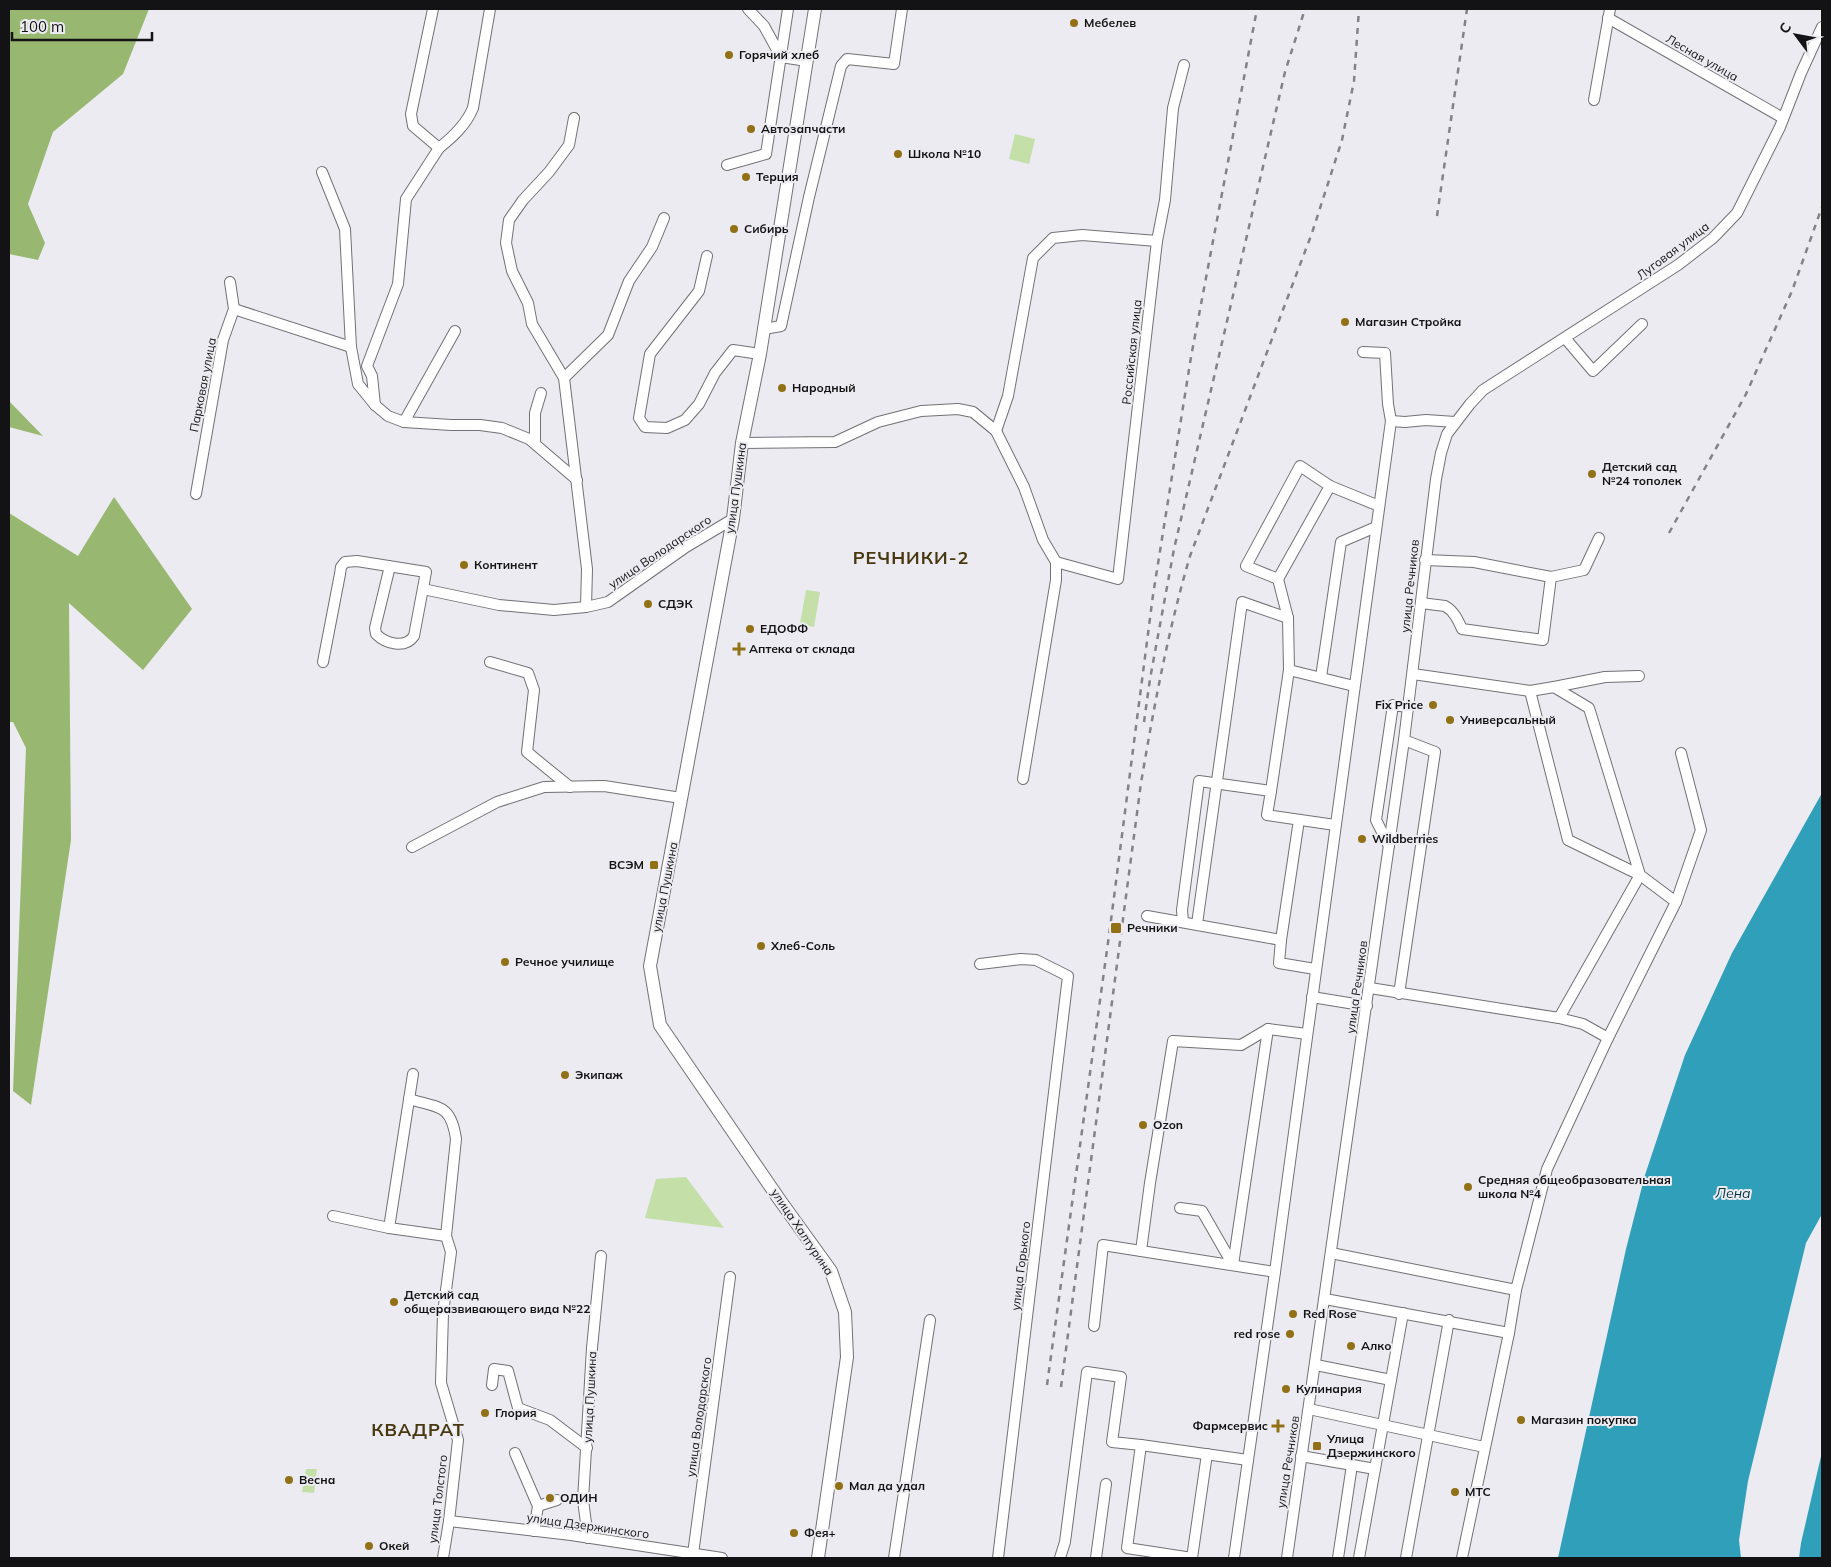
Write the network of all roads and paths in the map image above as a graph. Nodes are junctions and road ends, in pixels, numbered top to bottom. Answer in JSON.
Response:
{"nodes":[{"id":1,"x":433,"y":9,"type":"edge"},
{"id":2,"x":490,"y":9,"type":"edge"},
{"id":3,"x":748,"y":9,"type":"edge"},
{"id":4,"x":788,"y":9,"type":"edge"},
{"id":5,"x":816,"y":9,"type":"edge"},
{"id":6,"x":902,"y":9,"type":"edge"},
{"id":7,"x":1609,"y":14,"type":"edge"},
{"id":8,"x":1822,"y":27,"type":"edge"},
{"id":9,"x":781,"y":57,"type":"junction"},
{"id":10,"x":807,"y":61,"type":"junction"},
{"id":11,"x":1184,"y":65,"type":"dead end"},
{"id":12,"x":1594,"y":100,"type":"dead end"},
{"id":13,"x":574,"y":118,"type":"dead end"},
{"id":14,"x":1783,"y":118,"type":"junction"},
{"id":15,"x":439,"y":148,"type":"junction"},
{"id":16,"x":727,"y":165,"type":"dead end"},
{"id":17,"x":322,"y":172,"type":"dead end"},
{"id":18,"x":664,"y":218,"type":"dead end"},
{"id":19,"x":1157,"y":241,"type":"junction"},
{"id":20,"x":707,"y":256,"type":"dead end"},
{"id":21,"x":230,"y":282,"type":"dead end"},
{"id":22,"x":234,"y":309,"type":"junction"},
{"id":23,"x":1642,"y":324,"type":"dead end"},
{"id":24,"x":764,"y":329,"type":"junction"},
{"id":25,"x":455,"y":331,"type":"dead end"},
{"id":26,"x":1565,"y":338,"type":"junction"},
{"id":27,"x":351,"y":347,"type":"junction"},
{"id":28,"x":1363,"y":352,"type":"dead end"},
{"id":29,"x":760,"y":354,"type":"junction"},
{"id":30,"x":564,"y":378,"type":"junction"},
{"id":31,"x":541,"y":393,"type":"dead end"},
{"id":32,"x":375,"y":405,"type":"junction"},
{"id":33,"x":1391,"y":421,"type":"junction"},
{"id":34,"x":404,"y":422,"type":"junction"},
{"id":35,"x":1454,"y":422,"type":"junction"},
{"id":36,"x":996,"y":431,"type":"junction"},
{"id":37,"x":535,"y":443,"type":"junction"},
{"id":38,"x":742,"y":443,"type":"junction"},
{"id":39,"x":577,"y":480,"type":"junction"},
{"id":40,"x":1330,"y":486,"type":"junction"},
{"id":41,"x":196,"y":494,"type":"dead end"},
{"id":42,"x":1379,"y":506,"type":"junction"},
{"id":43,"x":733,"y":519,"type":"junction"},
{"id":44,"x":1376,"y":527,"type":"junction"},
{"id":45,"x":1598,"y":538,"type":"dead end"},
{"id":46,"x":1425,"y":560,"type":"junction"},
{"id":47,"x":1056,"y":562,"type":"junction"},
{"id":48,"x":390,"y":566,"type":"junction"},
{"id":49,"x":1552,"y":577,"type":"junction"},
{"id":50,"x":1278,"y":579,"type":"junction"},
{"id":51,"x":423,"y":589,"type":"junction"},
{"id":52,"x":1421,"y":603,"type":"junction"},
{"id":53,"x":586,"y":607,"type":"junction"},
{"id":54,"x":1288,"y":618,"type":"junction"},
{"id":55,"x":322,"y":662,"type":"dead end"},
{"id":56,"x":490,"y":662,"type":"dead end"},
{"id":57,"x":1290,"y":670,"type":"junction"},
{"id":58,"x":1413,"y":674,"type":"junction"},
{"id":59,"x":1639,"y":676,"type":"dead end"},
{"id":60,"x":1321,"y":677,"type":"junction"},
{"id":61,"x":1354,"y":686,"type":"junction"},
{"id":62,"x":1554,"y":687,"type":"junction"},
{"id":63,"x":1530,"y":691,"type":"junction"},
{"id":64,"x":1408,"y":707,"type":"junction"},
{"id":65,"x":1404,"y":740,"type":"junction"},
{"id":66,"x":1681,"y":753,"type":"dead end"},
{"id":67,"x":1022,"y":779,"type":"dead end"},
{"id":68,"x":1217,"y":783,"type":"junction"},
{"id":69,"x":570,"y":787,"type":"junction"},
{"id":70,"x":1271,"y":791,"type":"junction"},
{"id":71,"x":681,"y":798,"type":"junction"},
{"id":72,"x":1299,"y":820,"type":"junction"},
{"id":73,"x":1335,"y":825,"type":"junction"},
{"id":74,"x":1390,"y":846,"type":"junction"},
{"id":75,"x":412,"y":847,"type":"dead end"},
{"id":76,"x":1640,"y":875,"type":"junction"},
{"id":77,"x":1676,"y":902,"type":"junction"},
{"id":78,"x":1148,"y":916,"type":"dead end"},
{"id":79,"x":1183,"y":922,"type":"junction"},
{"id":80,"x":1197,"y":924,"type":"junction"},
{"id":81,"x":1281,"y":940,"type":"junction"},
{"id":82,"x":980,"y":964,"type":"dead end"},
{"id":83,"x":650,"y":966,"type":"joint"},
{"id":84,"x":1315,"y":970,"type":"junction"},
{"id":85,"x":1370,"y":988,"type":"junction"},
{"id":86,"x":1399,"y":994,"type":"junction"},
{"id":87,"x":1312,"y":998,"type":"junction"},
{"id":88,"x":1367,"y":1006,"type":"junction"},
{"id":89,"x":1559,"y":1018,"type":"junction"},
{"id":90,"x":1268,"y":1029,"type":"junction"},
{"id":91,"x":1306,"y":1034,"type":"junction"},
{"id":92,"x":1608,"y":1038,"type":"junction"},
{"id":93,"x":413,"y":1074,"type":"dead end"},
{"id":94,"x":409,"y":1099,"type":"junction"},
{"id":95,"x":1180,"y":1208,"type":"dead end"},
{"id":96,"x":332,"y":1216,"type":"dead end"},
{"id":97,"x":389,"y":1228,"type":"junction"},
{"id":98,"x":446,"y":1236,"type":"junction"},
{"id":99,"x":1141,"y":1251,"type":"junction"},
{"id":100,"x":1331,"y":1254,"type":"junction"},
{"id":101,"x":601,"y":1256,"type":"dead end"},
{"id":102,"x":1233,"y":1265,"type":"junction"},
{"id":103,"x":1276,"y":1272,"type":"junction"},
{"id":104,"x":730,"y":1277,"type":"dead end"},
{"id":105,"x":1516,"y":1290,"type":"junction"},
{"id":106,"x":1325,"y":1299,"type":"junction"},
{"id":107,"x":1403,"y":1313,"type":"junction"},
{"id":108,"x":930,"y":1320,"type":"dead end"},
{"id":109,"x":1449,"y":1320,"type":"junction"},
{"id":110,"x":1094,"y":1326,"type":"dead end"},
{"id":111,"x":1509,"y":1333,"type":"junction"},
{"id":112,"x":1316,"y":1365,"type":"junction"},
{"id":113,"x":1392,"y":1380,"type":"junction"},
{"id":114,"x":492,"y":1385,"type":"dead end"},
{"id":115,"x":1309,"y":1409,"type":"junction"},
{"id":116,"x":1384,"y":1425,"type":"junction"},
{"id":117,"x":1429,"y":1434,"type":"junction"},
{"id":118,"x":1141,"y":1446,"type":"junction"},
{"id":119,"x":1484,"y":1446,"type":"junction"},
{"id":120,"x":587,"y":1448,"type":"junction"},
{"id":121,"x":515,"y":1453,"type":"dead end"},
{"id":122,"x":1207,"y":1454,"type":"junction"},
{"id":123,"x":1301,"y":1456,"type":"junction"},
{"id":124,"x":1248,"y":1460,"type":"junction"},
{"id":125,"x":1352,"y":1465,"type":"junction"},
{"id":126,"x":1376,"y":1469,"type":"junction"},
{"id":127,"x":1106,"y":1484,"type":"dead end"},
{"id":128,"x":557,"y":1500,"type":"dead end"},
{"id":129,"x":538,"y":1506,"type":"junction"},
{"id":130,"x":449,"y":1521,"type":"junction"},
{"id":131,"x":534,"y":1531,"type":"junction"},
{"id":132,"x":588,"y":1538,"type":"junction"},
{"id":133,"x":691,"y":1556,"type":"edge"},
{"id":134,"x":443,"y":1558,"type":"edge"},
{"id":135,"x":722,"y":1558,"type":"edge"},
{"id":136,"x":818,"y":1558,"type":"edge"},
{"id":137,"x":894,"y":1558,"type":"edge"},
{"id":138,"x":998,"y":1558,"type":"edge"},
{"id":139,"x":1060,"y":1558,"type":"edge"},
{"id":140,"x":1096,"y":1558,"type":"edge"},
{"id":141,"x":1192,"y":1558,"type":"edge"},
{"id":142,"x":1234,"y":1558,"type":"edge"},
{"id":143,"x":1287,"y":1558,"type":"edge"},
{"id":144,"x":1338,"y":1558,"type":"edge"},
{"id":145,"x":1359,"y":1558,"type":"edge"},
{"id":146,"x":1406,"y":1558,"type":"edge"},
{"id":147,"x":1462,"y":1558,"type":"edge"}],
"edges":[{"from":1,"to":15,"type":"street"},
{"from":2,"to":15,"type":"street"},
{"from":3,"to":9,"type":"street"},
{"from":4,"to":9,"type":"street"},
{"from":5,"to":10,"type":"main road","name":"улица Пушкина"},
{"from":6,"to":24,"type":"street"},
{"from":7,"to":12,"type":"street"},
{"from":7,"to":14,"type":"street","name":"Лесная улица"},
{"from":8,"to":14,"type":"street","name":"Луговая улица"},
{"from":9,"to":10,"type":"street"},
{"from":9,"to":16,"type":"street"},
{"from":10,"to":24,"type":"main road","name":"улица Пушкина"},
{"from":11,"to":19,"type":"street","name":"Российская улица"},
{"from":13,"to":30,"type":"street"},
{"from":14,"to":26,"type":"street","name":"Луговая улица"},
{"from":15,"to":32,"type":"street"},
{"from":17,"to":27,"type":"street"},
{"from":18,"to":30,"type":"street"},
{"from":19,"to":36,"type":"street"},
{"from":19,"to":47,"type":"street","name":"Российская улица"},
{"from":20,"to":29,"type":"street"},
{"from":21,"to":22,"type":"street","name":"Парковая улица"},
{"from":22,"to":27,"type":"street"},
{"from":22,"to":41,"type":"street","name":"Парковая улица"},
{"from":23,"to":26,"type":"street"},
{"from":24,"to":29,"type":"main road","name":"улица Пушкина"},
{"from":25,"to":34,"type":"street"},
{"from":26,"to":35,"type":"street","name":"Луговая улица"},
{"from":27,"to":32,"type":"street"},
{"from":28,"to":33,"type":"street"},
{"from":29,"to":38,"type":"main road","name":"улица Пушкина"},
{"from":30,"to":39,"type":"street"},
{"from":31,"to":37,"type":"street"},
{"from":32,"to":34,"type":"street"},
{"from":33,"to":35,"type":"street"},
{"from":33,"to":42,"type":"street"},
{"from":34,"to":37,"type":"street"},
{"from":35,"to":46,"type":"street","name":"улица Речников"},
{"from":36,"to":38,"type":"street"},
{"from":36,"to":47,"type":"street"},
{"from":37,"to":39,"type":"street"},
{"from":38,"to":43,"type":"main road","name":"улица Пушкина"},
{"from":39,"to":53,"type":"street"},
{"from":40,"to":42,"type":"street"},
{"from":40,"to":50,"type":"street"},
{"from":40,"to":50,"type":"street"},
{"from":42,"to":44,"type":"street"},
{"from":43,"to":53,"type":"street","name":"улица Володарского"},
{"from":43,"to":71,"type":"main road","name":"улица Пушкина"},
{"from":44,"to":60,"type":"street"},
{"from":44,"to":61,"type":"street"},
{"from":45,"to":49,"type":"street"},
{"from":46,"to":49,"type":"street"},
{"from":46,"to":52,"type":"street","name":"улица Речников"},
{"from":47,"to":67,"type":"street"},
{"from":48,"to":51,"type":"street"},
{"from":48,"to":51,"type":"street"},
{"from":48,"to":55,"type":"street"},
{"from":49,"to":52,"type":"street"},
{"from":50,"to":54,"type":"street"},
{"from":51,"to":53,"type":"street","name":"улица Володарского"},
{"from":52,"to":58,"type":"street","name":"улица Речников"},
{"from":54,"to":57,"type":"street"},
{"from":54,"to":68,"type":"street"},
{"from":56,"to":69,"type":"street"},
{"from":57,"to":60,"type":"street"},
{"from":57,"to":70,"type":"street"},
{"from":58,"to":63,"type":"street"},
{"from":58,"to":64,"type":"street","name":"улица Речников"},
{"from":59,"to":62,"type":"street"},
{"from":60,"to":61,"type":"street"},
{"from":61,"to":73,"type":"street"},
{"from":62,"to":63,"type":"street"},
{"from":62,"to":76,"type":"street"},
{"from":63,"to":76,"type":"street"},
{"from":64,"to":65,"type":"street","name":"улица Речников"},
{"from":64,"to":74,"type":"street"},
{"from":65,"to":74,"type":"street","name":"улица Речников"},
{"from":65,"to":86,"type":"street"},
{"from":66,"to":77,"type":"street"},
{"from":68,"to":70,"type":"street"},
{"from":68,"to":79,"type":"street"},
{"from":68,"to":80,"type":"street"},
{"from":69,"to":71,"type":"street"},
{"from":69,"to":75,"type":"street"},
{"from":70,"to":72,"type":"street"},
{"from":71,"to":83,"type":"main road","name":"улица Пушкина"},
{"from":72,"to":73,"type":"street"},
{"from":72,"to":81,"type":"street"},
{"from":73,"to":84,"type":"street"},
{"from":74,"to":85,"type":"street","name":"улица Речников"},
{"from":76,"to":77,"type":"street"},
{"from":76,"to":89,"type":"street"},
{"from":77,"to":92,"type":"street"},
{"from":78,"to":79,"type":"street"},
{"from":79,"to":80,"type":"street"},
{"from":80,"to":81,"type":"street"},
{"from":81,"to":84,"type":"street"},
{"from":82,"to":138,"type":"street","name":"улица Горького"},
{"from":83,"to":136,"type":"main road","name":"улица Халтурина"},
{"from":84,"to":87,"type":"street"},
{"from":85,"to":86,"type":"street"},
{"from":85,"to":88,"type":"street","name":"улица Речников"},
{"from":86,"to":89,"type":"street"},
{"from":87,"to":88,"type":"street"},
{"from":87,"to":91,"type":"street"},
{"from":88,"to":100,"type":"street","name":"улица Речников"},
{"from":89,"to":92,"type":"street"},
{"from":90,"to":91,"type":"street"},
{"from":90,"to":99,"type":"street"},
{"from":90,"to":102,"type":"street"},
{"from":91,"to":103,"type":"street"},
{"from":92,"to":105,"type":"street"},
{"from":93,"to":94,"type":"street"},
{"from":94,"to":97,"type":"street"},
{"from":94,"to":98,"type":"street","name":"улица Толстого"},
{"from":95,"to":102,"type":"street"},
{"from":96,"to":97,"type":"street"},
{"from":97,"to":98,"type":"street"},
{"from":98,"to":130,"type":"street","name":"улица Толстого"},
{"from":99,"to":102,"type":"street"},
{"from":99,"to":110,"type":"street"},
{"from":100,"to":105,"type":"street"},
{"from":100,"to":106,"type":"street","name":"улица Речников"},
{"from":101,"to":120,"type":"street","name":"улица Пушкина"},
{"from":102,"to":103,"type":"street"},
{"from":103,"to":124,"type":"street"},
{"from":104,"to":133,"type":"street","name":"улица Володарского"},
{"from":105,"to":111,"type":"street"},
{"from":106,"to":107,"type":"street"},
{"from":106,"to":112,"type":"street","name":"улица Речников"},
{"from":107,"to":109,"type":"street"},
{"from":107,"to":113,"type":"street"},
{"from":108,"to":137,"type":"street"},
{"from":109,"to":111,"type":"street"},
{"from":109,"to":117,"type":"street"},
{"from":111,"to":119,"type":"street"},
{"from":112,"to":113,"type":"street"},
{"from":112,"to":115,"type":"street","name":"улица Речников"},
{"from":113,"to":116,"type":"street"},
{"from":114,"to":120,"type":"street"},
{"from":115,"to":116,"type":"street"},
{"from":115,"to":123,"type":"street","name":"улица Речников"},
{"from":116,"to":117,"type":"street"},
{"from":116,"to":126,"type":"street"},
{"from":117,"to":119,"type":"street"},
{"from":117,"to":146,"type":"street"},
{"from":118,"to":122,"type":"street"},
{"from":118,"to":139,"type":"street"},
{"from":118,"to":141,"type":"street"},
{"from":119,"to":147,"type":"street"},
{"from":120,"to":132,"type":"street","name":"улица Пушкина"},
{"from":121,"to":129,"type":"street"},
{"from":122,"to":124,"type":"street"},
{"from":122,"to":141,"type":"street"},
{"from":123,"to":125,"type":"street"},
{"from":123,"to":143,"type":"street","name":"улица Речников"},
{"from":124,"to":142,"type":"street"},
{"from":125,"to":126,"type":"street"},
{"from":125,"to":144,"type":"street"},
{"from":126,"to":145,"type":"street"},
{"from":127,"to":140,"type":"street"},
{"from":128,"to":129,"type":"street"},
{"from":129,"to":131,"type":"street"},
{"from":130,"to":131,"type":"street","name":"улица Дзержинского"},
{"from":130,"to":134,"type":"street","name":"улица Толстого"},
{"from":131,"to":132,"type":"street","name":"улица Дзержинского"},
{"from":132,"to":133,"type":"street","name":"улица Дзержинского"},
{"from":133,"to":135,"type":"street","name":"улица Дзержинского"}]}
